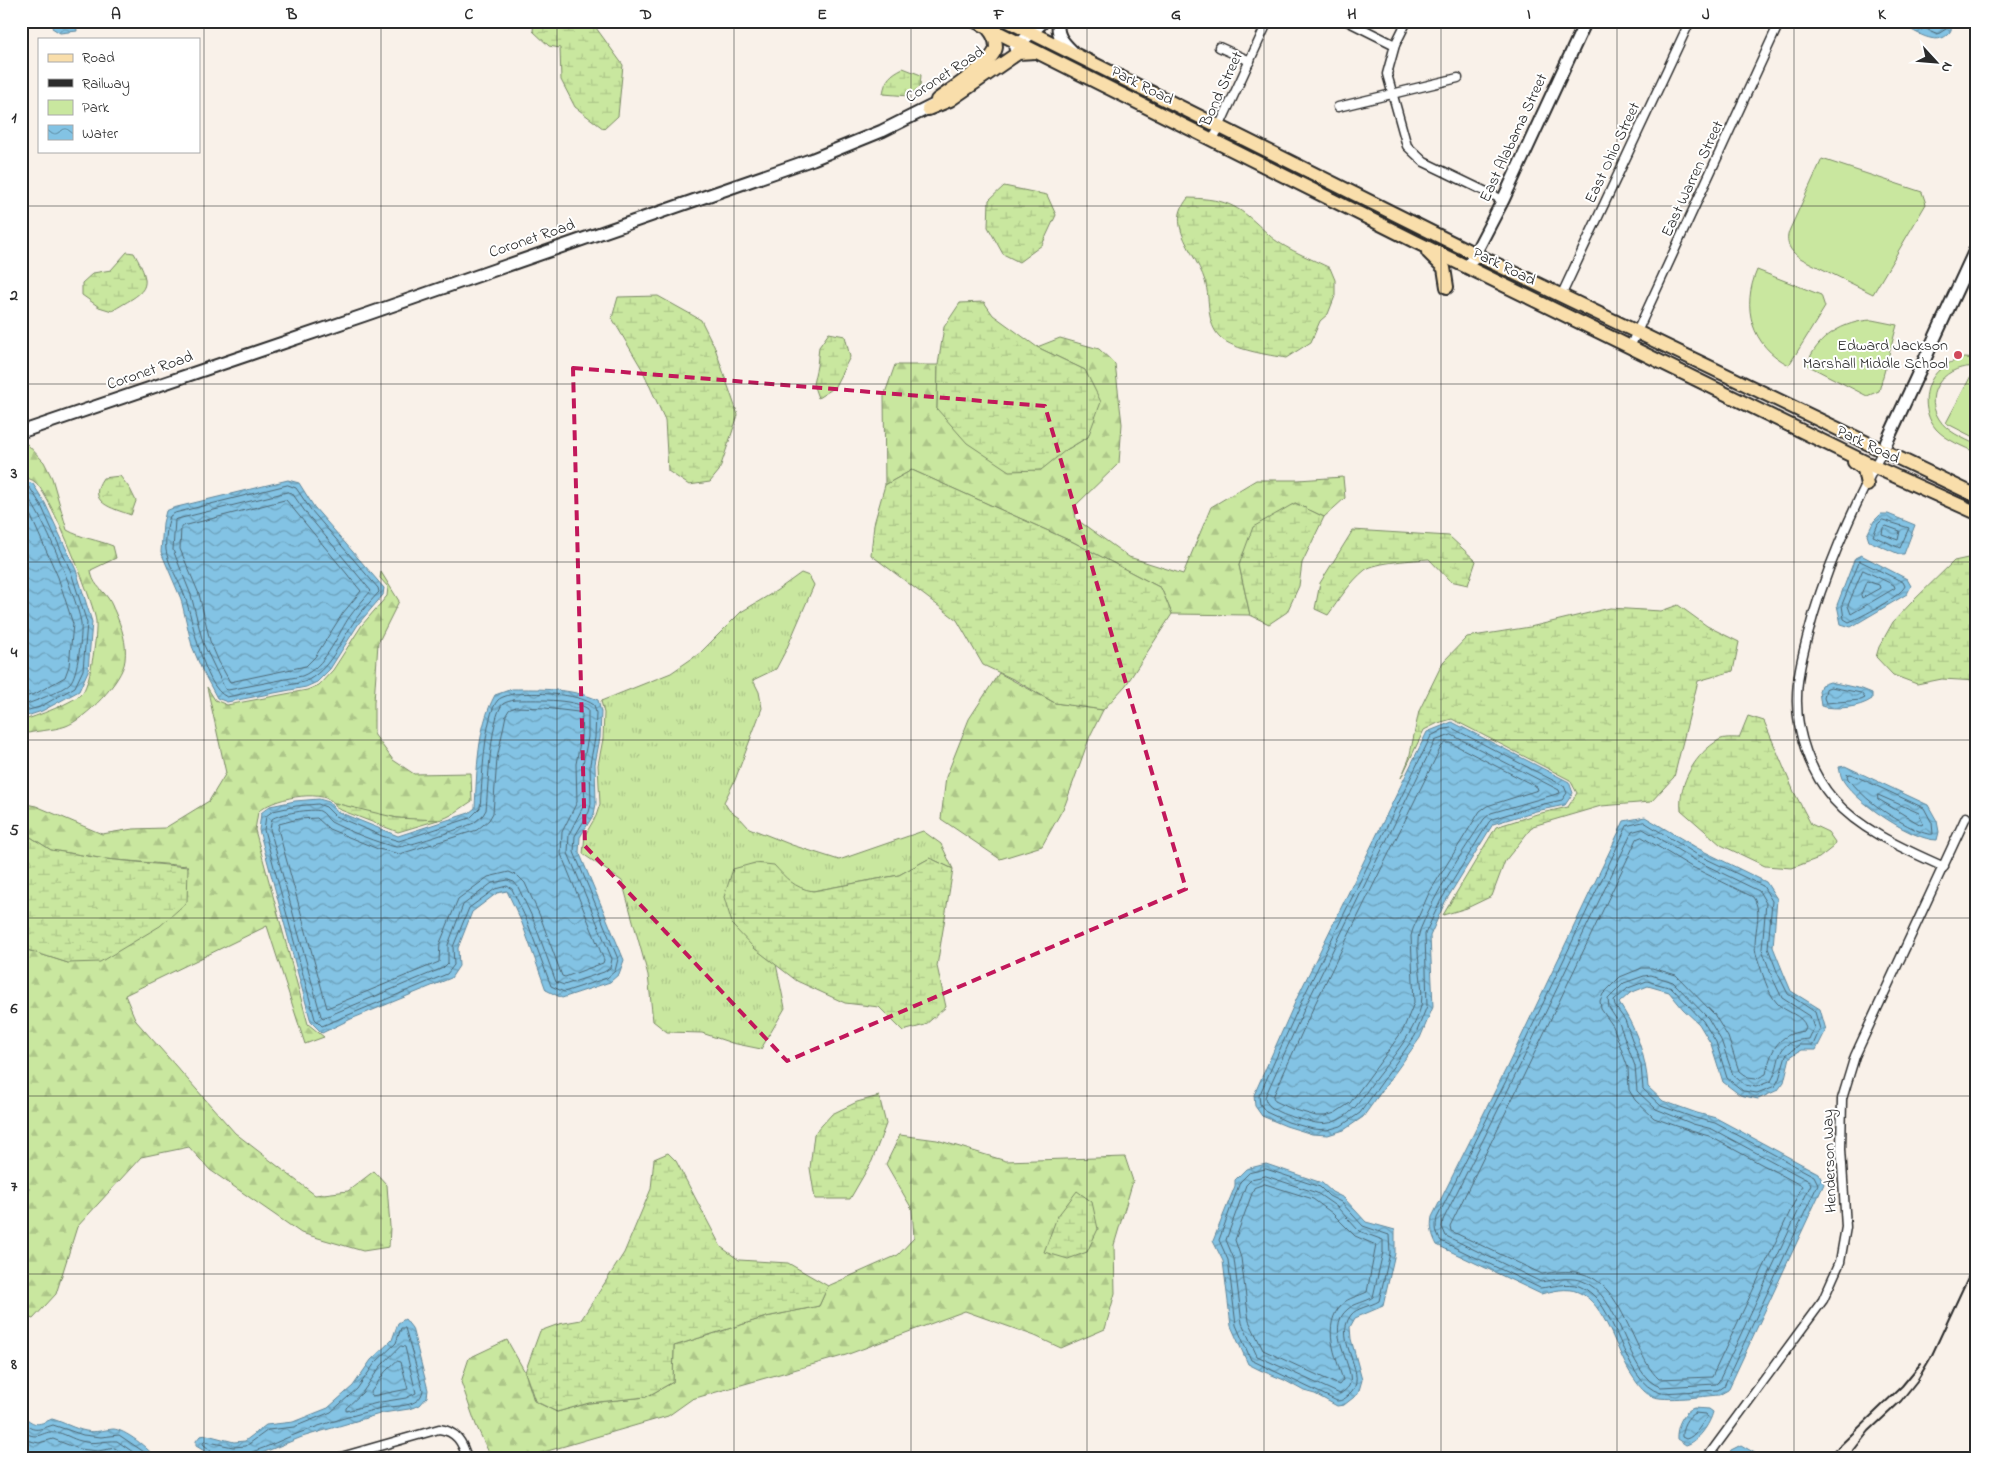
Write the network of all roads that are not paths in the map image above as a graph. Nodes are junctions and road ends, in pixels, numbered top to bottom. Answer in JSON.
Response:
{"nodes":[{"id":1,"x":1008,"y":21,"type":"edge"},
{"id":2,"x":1015,"y":21,"type":"edge"},
{"id":3,"x":1044,"y":21,"type":"edge"},
{"id":4,"x":1058,"y":21,"type":"edge"},
{"id":5,"x":1268,"y":21,"type":"edge"},
{"id":6,"x":1347,"y":21,"type":"edge"},
{"id":7,"x":1407,"y":21,"type":"edge"},
{"id":8,"x":1572,"y":21,"type":"edge"},
{"id":9,"x":1690,"y":21,"type":"edge"},
{"id":10,"x":1780,"y":21,"type":"edge"},
{"id":11,"x":983,"y":23,"type":"edge"},
{"id":12,"x":1585,"y":24,"type":"edge"},
{"id":13,"x":1031,"y":27,"type":"edge"},
{"id":14,"x":1020,"y":44,"type":"junction"},
{"id":15,"x":1395,"y":45,"type":"junction"},
{"id":16,"x":1219,"y":47,"type":"dead end"},
{"id":17,"x":1038,"y":52,"type":"junction"},
{"id":18,"x":1076,"y":55,"type":"junction"},
{"id":19,"x":1250,"y":61,"type":"junction"},
{"id":20,"x":1458,"y":78,"type":"dead end"},
{"id":21,"x":1143,"y":90,"type":"junction"},
{"id":22,"x":1125,"y":96,"type":"junction"},
{"id":23,"x":1392,"y":96,"type":"junction"},
{"id":24,"x":1338,"y":107,"type":"dead end"},
{"id":25,"x":925,"y":110,"type":"junction"},
{"id":26,"x":1220,"y":128,"type":"junction"},
{"id":27,"x":1213,"y":140,"type":"junction"},
{"id":28,"x":1503,"y":200,"type":"junction"},
{"id":29,"x":1373,"y":220,"type":"junction"},
{"id":30,"x":1416,"y":242,"type":"junction"},
{"id":31,"x":1977,"y":246,"type":"edge"},
{"id":32,"x":1475,"y":254,"type":"junction"},
{"id":33,"x":1468,"y":267,"type":"junction"},
{"id":34,"x":1447,"y":287,"type":"dead end"},
{"id":35,"x":1562,"y":296,"type":"junction"},
{"id":36,"x":1532,"y":298,"type":"junction"},
{"id":37,"x":1637,"y":333,"type":"junction"},
{"id":38,"x":1630,"y":347,"type":"junction"},
{"id":39,"x":1778,"y":420,"type":"junction"},
{"id":40,"x":21,"y":432,"type":"edge"},
{"id":41,"x":1882,"y":452,"type":"junction"},
{"id":42,"x":1874,"y":467,"type":"junction"},
{"id":43,"x":1867,"y":485,"type":"junction"},
{"id":44,"x":1977,"y":496,"type":"edge"},
{"id":45,"x":1977,"y":501,"type":"edge"},
{"id":46,"x":1977,"y":514,"type":"edge"},
{"id":47,"x":1966,"y":817,"type":"dead end"},
{"id":48,"x":1944,"y":867,"type":"junction"},
{"id":49,"x":334,"y":1459,"type":"edge"},
{"id":50,"x":467,"y":1459,"type":"edge"},
{"id":51,"x":1706,"y":1459,"type":"edge"}],
"edges":[{"from":1,"to":13,"type":"main road","name":"Park Road"},
{"from":2,"to":13,"type":"street"},
{"from":3,"to":13,"type":"street","name":"Coronet Road"},
{"from":4,"to":18,"type":"street"},
{"from":5,"to":19,"type":"street","name":"Bond Street"},
{"from":6,"to":15,"type":"street"},
{"from":7,"to":15,"type":"street"},
{"from":8,"to":12,"type":"street"},
{"from":9,"to":35,"type":"street","name":"East Ohio Street"},
{"from":10,"to":37,"type":"street","name":"East Warren Street"},
{"from":11,"to":13,"type":"main road"},
{"from":11,"to":14,"type":"main road","name":"Park Road"},
{"from":11,"to":25,"type":"main road"},
{"from":12,"to":28,"type":"street","name":"East Alabama Street"},
{"from":13,"to":14,"type":"street","name":"Coronet Road"},
{"from":13,"to":18,"type":"main road","name":"Park Road"},
{"from":14,"to":17,"type":"main road","name":"Park Road"},
{"from":14,"to":21,"type":"main road"},
{"from":14,"to":25,"type":"street","name":"Coronet Road"},
{"from":15,"to":23,"type":"street"},
{"from":16,"to":19,"type":"street"},
{"from":17,"to":22,"type":"main road","name":"Park Road"},
{"from":17,"to":25,"type":"main road"},
{"from":18,"to":21,"type":"main road","name":"Park Road"},
{"from":19,"to":26,"type":"street","name":"Bond Street"},
{"from":20,"to":23,"type":"street"},
{"from":21,"to":26,"type":"main road","name":"Park Road"},
{"from":22,"to":26,"type":"main road"},
{"from":22,"to":27,"type":"main road","name":"Park Road"},
{"from":23,"to":24,"type":"street"},
{"from":23,"to":28,"type":"street"},
{"from":25,"to":40,"type":"street","name":"Coronet Road"},
{"from":26,"to":27,"type":"street","name":"Bond Street"},
{"from":26,"to":32,"type":"main road","name":"Park Road"},
{"from":27,"to":29,"type":"main road","name":"Park Road"},
{"from":28,"to":32,"type":"street","name":"East Alabama Street"},
{"from":29,"to":30,"type":"main road","name":"Park Road"},
{"from":29,"to":32,"type":"main road"},
{"from":30,"to":33,"type":"main road","name":"Park Road"},
{"from":30,"to":34,"type":"main road"},
{"from":31,"to":41,"type":"street"},
{"from":32,"to":33,"type":"street","name":"East Alabama Street"},
{"from":32,"to":35,"type":"main road","name":"Park Road"},
{"from":33,"to":36,"type":"main road","name":"Park Road"},
{"from":35,"to":37,"type":"main road","name":"Park Road"},
{"from":36,"to":37,"type":"main road"},
{"from":36,"to":38,"type":"main road","name":"Park Road"},
{"from":37,"to":38,"type":"street","name":"East Warren Street"},
{"from":37,"to":41,"type":"main road","name":"Park Road"},
{"from":38,"to":39,"type":"main road","name":"Park Road"},
{"from":39,"to":41,"type":"main road"},
{"from":39,"to":42,"type":"main road","name":"Park Road"},
{"from":39,"to":43,"type":"main road"},
{"from":41,"to":42,"type":"street"},
{"from":41,"to":44,"type":"main road","name":"Park Road"},
{"from":42,"to":43,"type":"street"},
{"from":42,"to":45,"type":"main road"},
{"from":42,"to":46,"type":"main road","name":"Park Road"},
{"from":43,"to":48,"type":"street"},
{"from":47,"to":48,"type":"street","name":"Henderson Way"},
{"from":48,"to":51,"type":"street","name":"Henderson Way"},
{"from":49,"to":50,"type":"street"}]}
